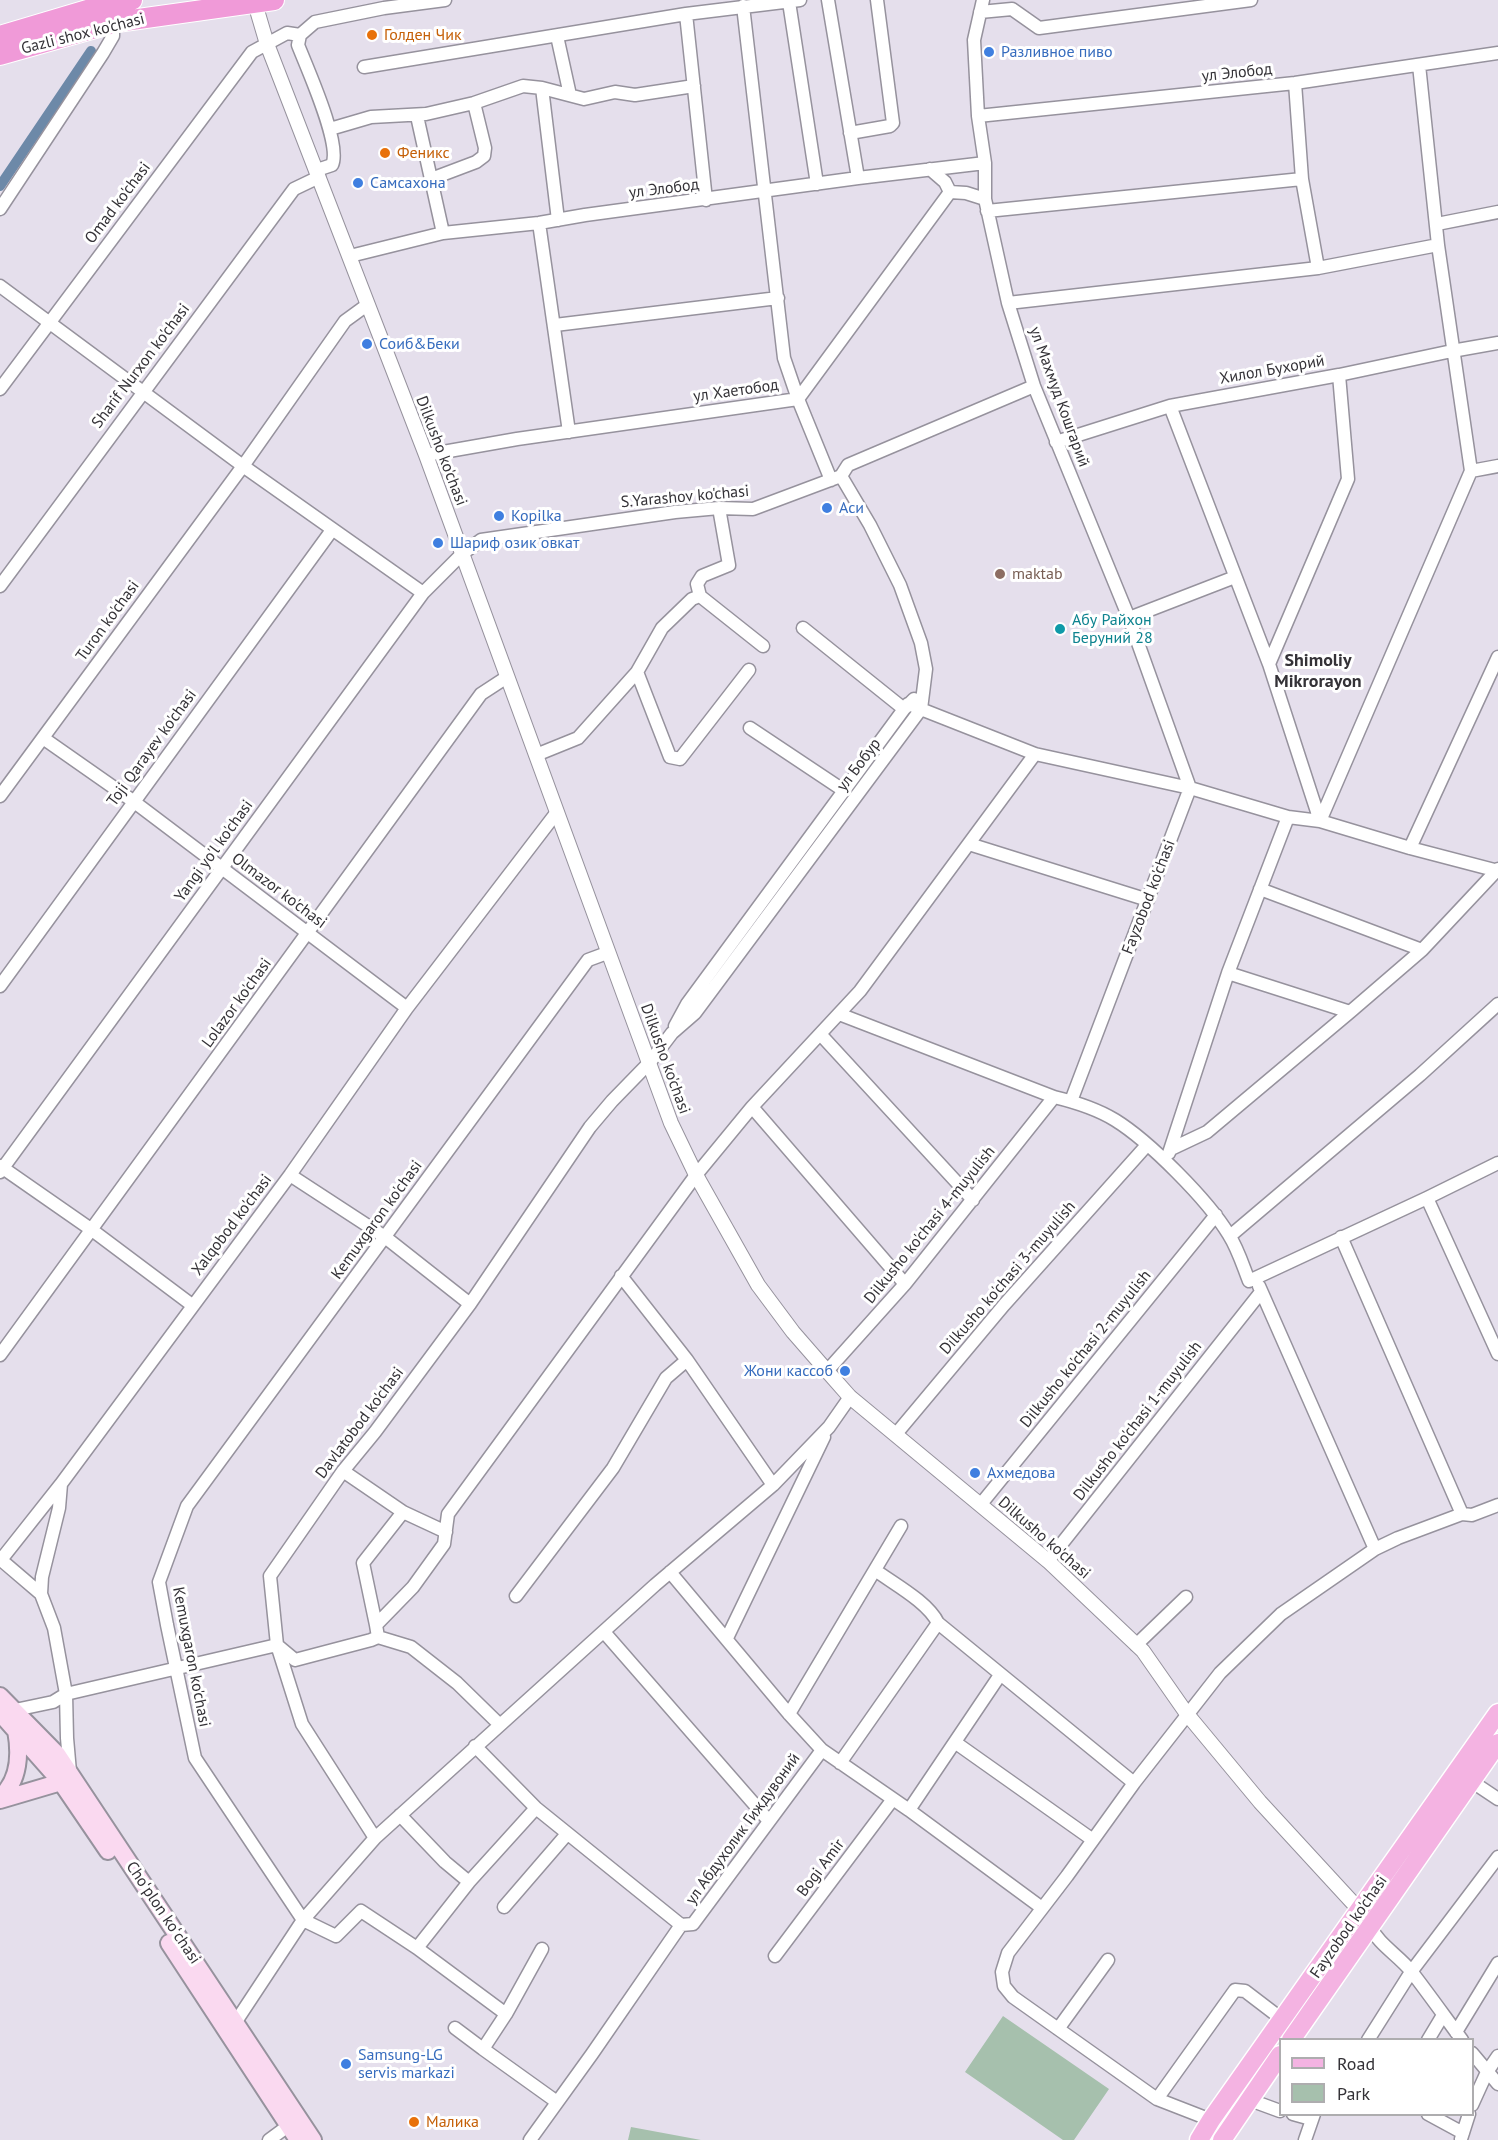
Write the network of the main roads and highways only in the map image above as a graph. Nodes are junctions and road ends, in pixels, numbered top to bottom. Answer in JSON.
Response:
{"nodes":[{"id":1,"x":132,"y":0,"type":"edge"},
{"id":2,"x":261,"y":1,"type":"edge"},
{"id":3,"x":105,"y":3,"type":"edge"},
{"id":4,"x":0,"y":36,"type":"edge"},
{"id":5,"x":0,"y":55,"type":"edge"},
{"id":6,"x":0,"y":1696,"type":"edge"},
{"id":7,"x":7,"y":1712,"type":"edge"},
{"id":8,"x":1498,"y":1713,"type":"edge"},
{"id":9,"x":15,"y":1729,"type":"junction"},
{"id":10,"x":1498,"y":1743,"type":"edge"},
{"id":11,"x":66,"y":1778,"type":"junction"},
{"id":12,"x":0,"y":1798,"type":"edge"},
{"id":13,"x":1365,"y":1918,"type":"junction"},
{"id":14,"x":1292,"y":2038,"type":"edge"},
{"id":15,"x":1279,"y":2058,"type":"edge"},
{"id":16,"x":298,"y":2140,"type":"edge"},
{"id":17,"x":313,"y":2140,"type":"edge"},
{"id":18,"x":1199,"y":2140,"type":"edge"},
{"id":19,"x":1222,"y":2140,"type":"edge"}],
"edges":[{"from":1,"to":3,"type":"highway","name":"Gazli shox ko'chasi"},
{"from":2,"to":5,"type":"highway","name":"Gazli shox ko'chasi"},
{"from":3,"to":4,"type":"highway","name":"Gazli shox ko'chasi"},
{"from":6,"to":7,"type":"main road","name":"Choʻplon koʻchasi"},
{"from":7,"to":9,"type":"main road","name":"Choʻplon koʻchasi"},
{"from":7,"to":11,"type":"main road","name":"Choʻplon koʻchasi"},
{"from":8,"to":13,"type":"main road","name":"Fayzobod ko'chasi"},
{"from":9,"to":11,"type":"main road","name":"Choʻplon koʻchasi"},
{"from":9,"to":12,"type":"main road"},
{"from":10,"to":13,"type":"main road","name":"Fayzobod ko'chasi"},
{"from":11,"to":12,"type":"main road"},
{"from":11,"to":16,"type":"main road","name":"Choʻplon koʻchasi"},
{"from":11,"to":17,"type":"main road","name":"Choʻplon koʻchasi"},
{"from":13,"to":14,"type":"main road","name":"Fayzobod ko'chasi"},
{"from":13,"to":18,"type":"main road","name":"Fayzobod ko'chasi"},
{"from":15,"to":19,"type":"main road"}]}
